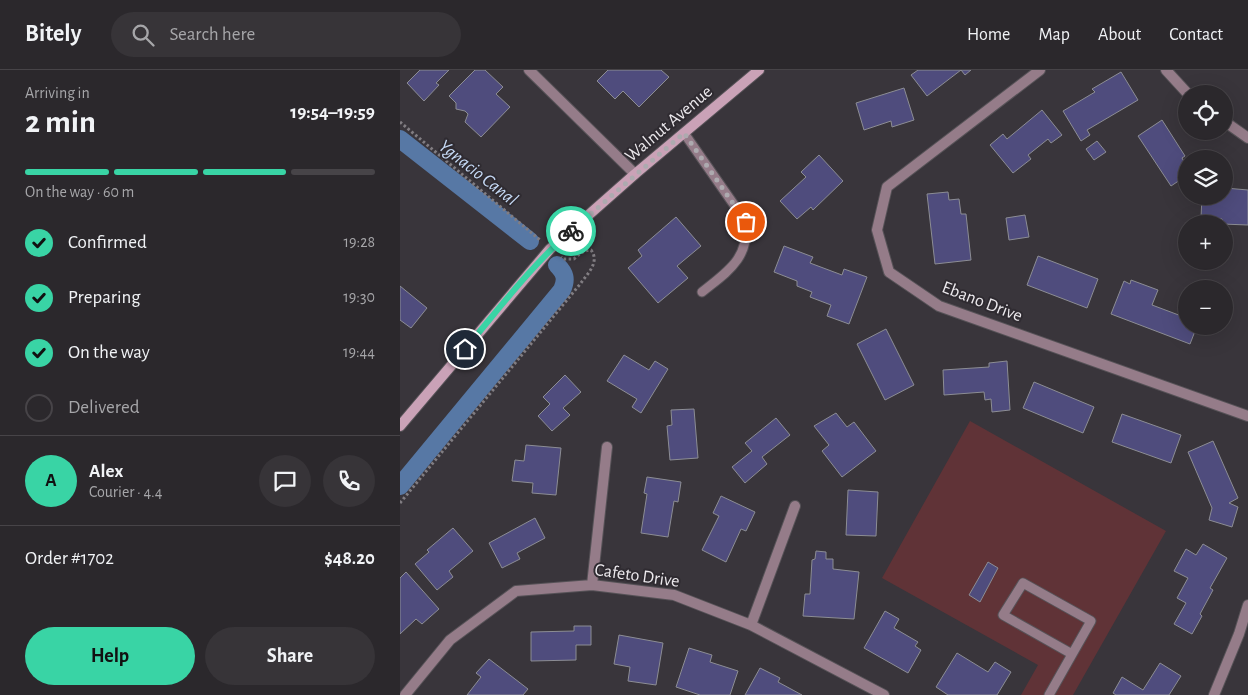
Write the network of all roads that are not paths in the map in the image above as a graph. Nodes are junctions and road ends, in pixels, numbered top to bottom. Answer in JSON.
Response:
{"nodes":[{"id":1,"x":529,"y":70,"type":"edge"},
{"id":2,"x":759,"y":70,"type":"edge"},
{"id":3,"x":1040,"y":70,"type":"edge"},
{"id":4,"x":1166,"y":70,"type":"edge"},
{"id":5,"x":1180,"y":85,"type":"edge"},
{"id":6,"x":1233,"y":127,"type":"edge"},
{"id":7,"x":684,"y":133,"type":"junction"},
{"id":8,"x":1248,"y":138,"type":"edge"},
{"id":9,"x":635,"y":174,"type":"junction"},
{"id":10,"x":702,"y":292,"type":"dead end"},
{"id":11,"x":1248,"y":416,"type":"edge"},
{"id":12,"x":400,"y":426,"type":"edge"},
{"id":13,"x":608,"y":447,"type":"dead end"},
{"id":14,"x":795,"y":506,"type":"dead end"},
{"id":15,"x":592,"y":585,"type":"junction"},
{"id":16,"x":1248,"y":605,"type":"edge"},
{"id":17,"x":751,"y":625,"type":"junction"},
{"id":18,"x":1072,"y":654,"type":"junction"},
{"id":19,"x":405,"y":695,"type":"edge"},
{"id":20,"x":884,"y":695,"type":"edge"},
{"id":21,"x":1049,"y":695,"type":"edge"},
{"id":22,"x":1214,"y":695,"type":"edge"}],
"edges":[{"from":1,"to":9,"type":"street"},
{"from":2,"to":7,"type":"street","name":"Walnut Avenue"},
{"from":3,"to":11,"type":"street","name":"Ebano Drive"},
{"from":4,"to":5,"type":"street"},
{"from":6,"to":8,"type":"street"},
{"from":7,"to":9,"type":"street","name":"Walnut Avenue"},
{"from":7,"to":10,"type":"lane"},
{"from":9,"to":12,"type":"street","name":"Walnut Avenue"},
{"from":13,"to":15,"type":"street"},
{"from":14,"to":17,"type":"street"},
{"from":15,"to":17,"type":"street","name":"Cafeto Drive"},
{"from":15,"to":19,"type":"street","name":"Cafeto Drive"},
{"from":16,"to":22,"type":"street"},
{"from":17,"to":20,"type":"street","name":"Cafeto Drive"},
{"from":18,"to":18,"type":"lane"},
{"from":18,"to":21,"type":"lane"}]}
